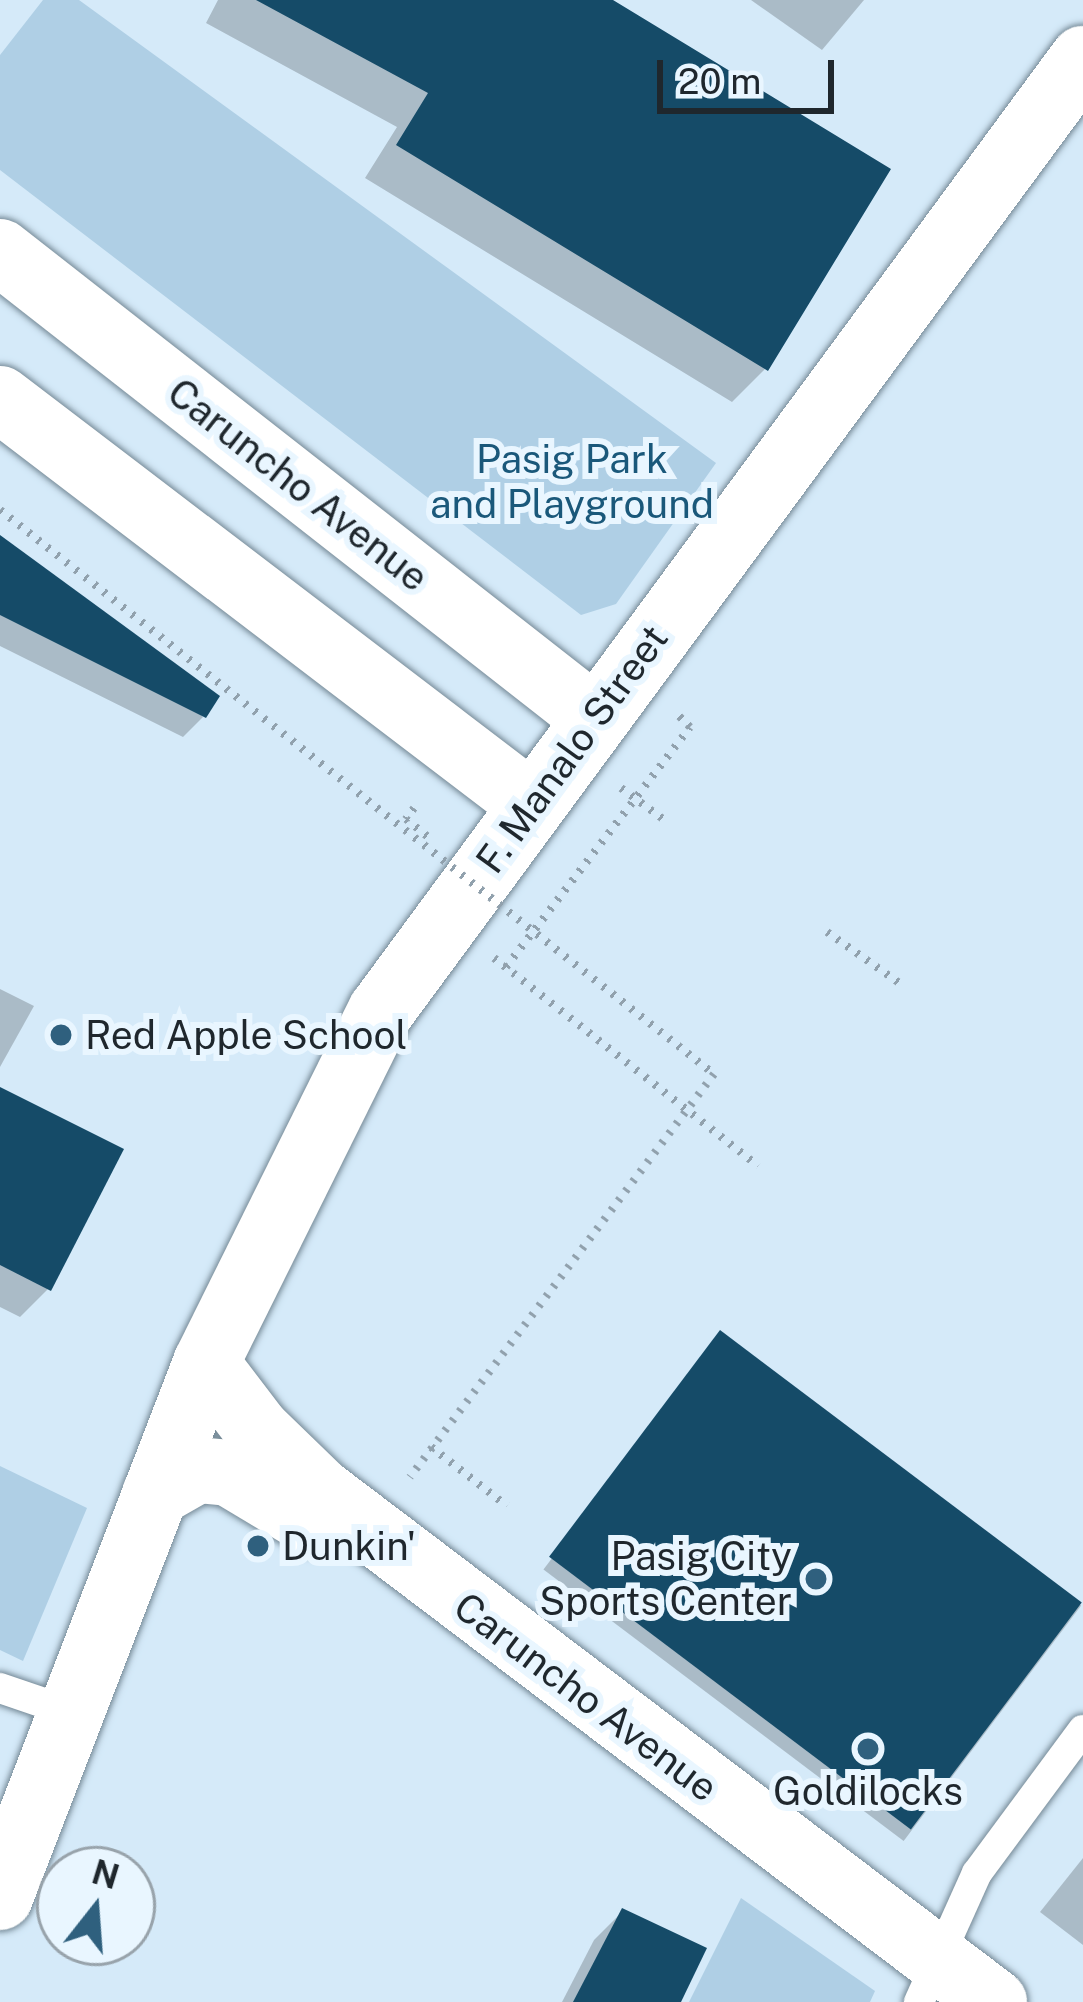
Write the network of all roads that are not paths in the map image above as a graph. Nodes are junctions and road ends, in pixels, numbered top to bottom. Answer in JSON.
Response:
{"nodes":[{"id":1,"x":1083,"y":59,"type":"edge"},
{"id":2,"x":0,"y":252,"type":"edge"},
{"id":3,"x":0,"y":400,"type":"edge"},
{"id":4,"x":380,"y":689,"type":"junction"},
{"id":5,"x":579,"y":705,"type":"junction"},
{"id":6,"x":531,"y":804,"type":"junction"},
{"id":7,"x":206,"y":1363,"type":"junction"},
{"id":8,"x":155,"y":1494,"type":"junction"},
{"id":9,"x":487,"y":1622,"type":"junction"},
{"id":10,"x":0,"y":1688,"type":"edge"},
{"id":11,"x":73,"y":1713,"type":"junction"},
{"id":12,"x":1083,"y":1730,"type":"edge"},
{"id":13,"x":0,"y":1897,"type":"edge"},
{"id":14,"x":927,"y":1980,"type":"edge"},
{"id":15,"x":994,"y":2002,"type":"edge"}],
"edges":[{"from":1,"to":5,"type":"main road","name":"F. Manalo Street"},
{"from":2,"to":5,"type":"main road","name":"Caruncho Avenue"},
{"from":3,"to":4,"type":"main road"},
{"from":4,"to":5,"type":"main road"},
{"from":4,"to":6,"type":"main road"},
{"from":5,"to":6,"type":"main road","name":"F. Manalo Street"},
{"from":6,"to":7,"type":"main road","name":"F. Manalo Street"},
{"from":7,"to":8,"type":"main road","name":"F. Manalo Street"},
{"from":7,"to":9,"type":"main road","name":"Caruncho Avenue"},
{"from":8,"to":9,"type":"main road"},
{"from":8,"to":11,"type":"main road","name":"F. Manalo Street"},
{"from":9,"to":14,"type":"main road","name":"Caruncho Avenue"},
{"from":10,"to":11,"type":"lane"},
{"from":11,"to":13,"type":"main road","name":"F. Manalo Street"},
{"from":12,"to":14,"type":"lane"},
{"from":14,"to":15,"type":"main road","name":"Caruncho Avenue"}]}
